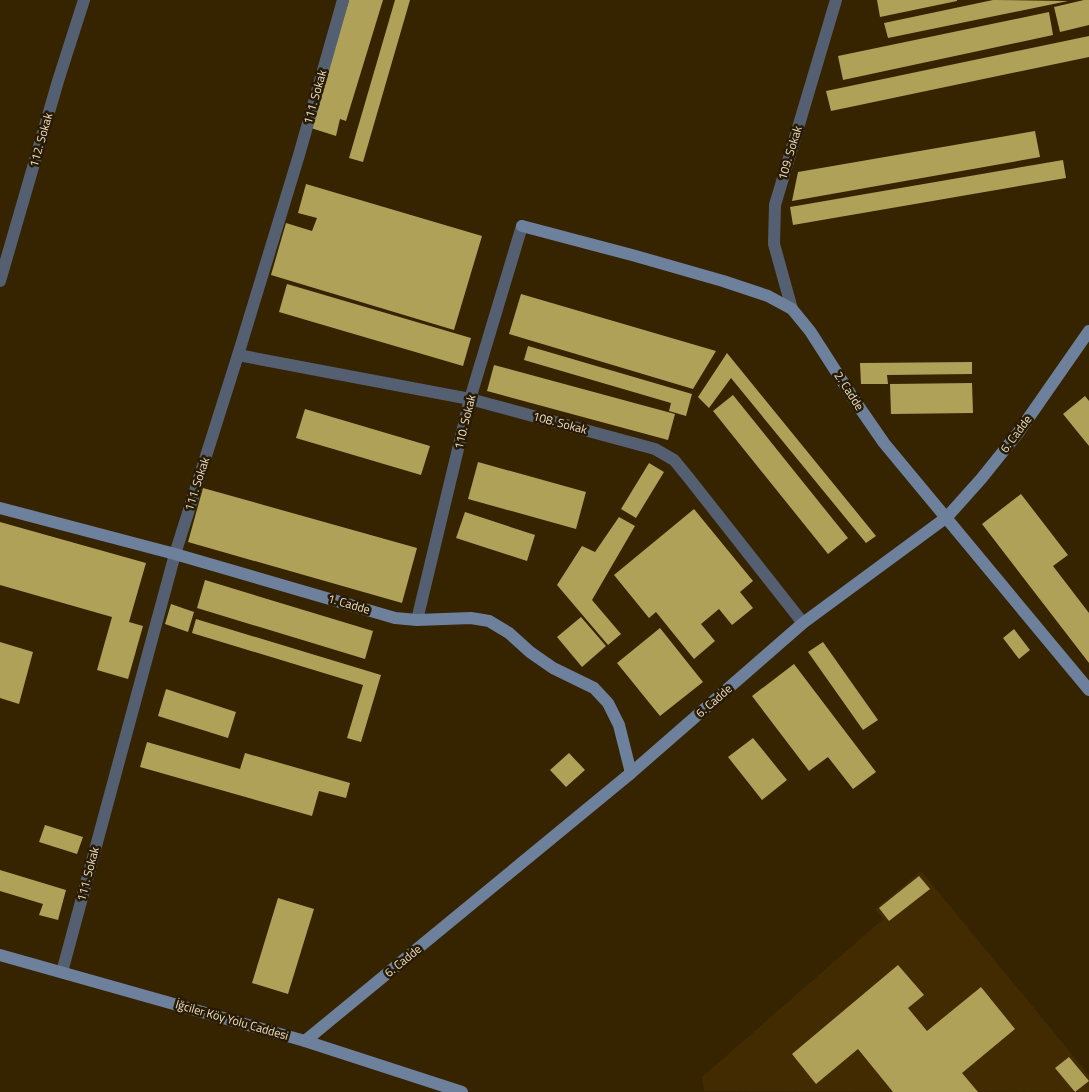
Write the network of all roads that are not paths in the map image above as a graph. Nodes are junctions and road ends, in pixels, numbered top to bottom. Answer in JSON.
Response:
{"nodes":[{"id":1,"x":84,"y":0,"type":"edge"},
{"id":2,"x":344,"y":0,"type":"edge"},
{"id":3,"x":836,"y":0,"type":"edge"},
{"id":4,"x":522,"y":226,"type":"joint"},
{"id":5,"x":0,"y":281,"type":"edge"},
{"id":6,"x":792,"y":309,"type":"junction"},
{"id":7,"x":1089,"y":331,"type":"edge"},
{"id":8,"x":238,"y":355,"type":"junction"},
{"id":9,"x":470,"y":399,"type":"junction"},
{"id":10,"x":0,"y":508,"type":"edge"},
{"id":11,"x":947,"y":517,"type":"junction"},
{"id":12,"x":175,"y":554,"type":"junction"},
{"id":13,"x":418,"y":620,"type":"junction"},
{"id":14,"x":803,"y":623,"type":"junction"},
{"id":15,"x":1089,"y":690,"type":"edge"},
{"id":16,"x":631,"y":773,"type":"junction"},
{"id":17,"x":0,"y":955,"type":"edge"},
{"id":18,"x":62,"y":972,"type":"junction"},
{"id":19,"x":306,"y":1041,"type":"junction"},
{"id":20,"x":462,"y":1092,"type":"edge"}],
"edges":[{"from":1,"to":5,"type":"street","name":"112. Sokak"},
{"from":2,"to":8,"type":"street","name":"111. Sokak"},
{"from":3,"to":6,"type":"street","name":"109. Sokak"},
{"from":4,"to":6,"type":"street","name":"2. Cadde"},
{"from":4,"to":9,"type":"street","name":"110. Sokak"},
{"from":6,"to":11,"type":"street","name":"2. Cadde"},
{"from":7,"to":11,"type":"street","name":"6. Cadde"},
{"from":8,"to":9,"type":"street","name":"108. Sokak"},
{"from":8,"to":12,"type":"street","name":"111. Sokak"},
{"from":9,"to":13,"type":"street","name":"110. Sokak"},
{"from":9,"to":14,"type":"street","name":"108. Sokak"},
{"from":10,"to":12,"type":"street","name":"1. Cadde"},
{"from":11,"to":14,"type":"street","name":"6. Cadde"},
{"from":11,"to":15,"type":"street","name":"2. Cadde"},
{"from":12,"to":13,"type":"street","name":"1. Cadde"},
{"from":12,"to":18,"type":"street","name":"111. Sokak"},
{"from":13,"to":16,"type":"street","name":"1. Cadde"},
{"from":14,"to":16,"type":"street","name":"6. Cadde"},
{"from":16,"to":19,"type":"street","name":"6. Cadde"},
{"from":17,"to":18,"type":"street","name":"İğciler Köy Yolu Caddesi"},
{"from":18,"to":19,"type":"street","name":"İğciler Köy Yolu Caddesi"},
{"from":19,"to":20,"type":"street","name":"İğciler Köy Yolu Caddesi"}]}
